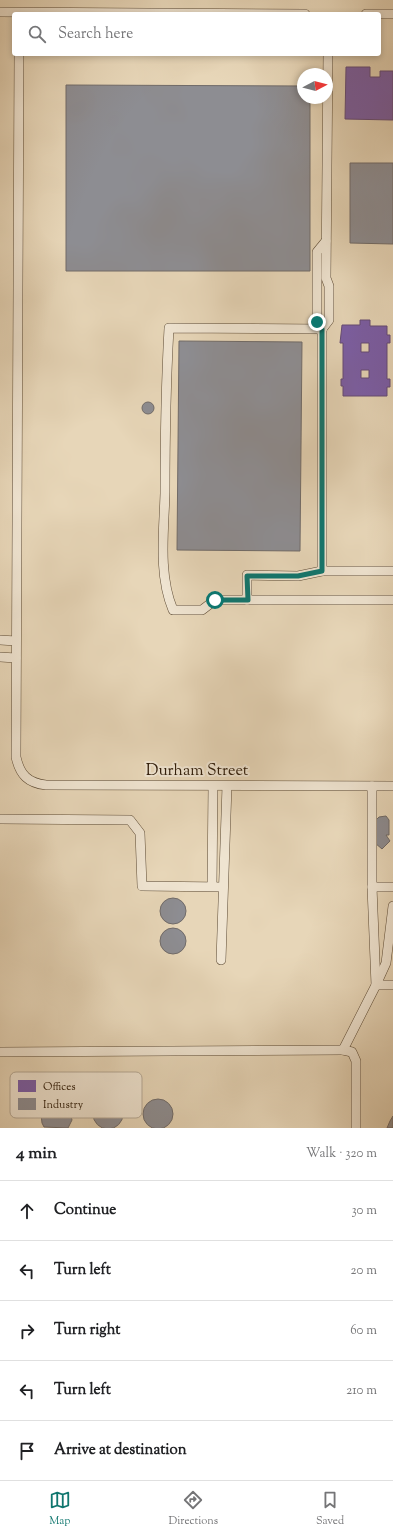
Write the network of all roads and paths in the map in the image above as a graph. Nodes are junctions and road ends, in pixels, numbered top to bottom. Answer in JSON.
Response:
{"nodes":[{"id":1,"x":0,"y":12,"type":"edge"},
{"id":2,"x":12,"y":13,"type":"edge"},
{"id":3,"x":381,"y":14,"type":"edge"},
{"id":4,"x":393,"y":14,"type":"edge"},
{"id":5,"x":19,"y":56,"type":"edge"},
{"id":6,"x":328,"y":56,"type":"edge"},
{"id":7,"x":326,"y":241,"type":"junction"},
{"id":8,"x":322,"y":329,"type":"junction"},
{"id":9,"x":322,"y":571,"type":"junction"},
{"id":10,"x":393,"y":571,"type":"edge"},
{"id":11,"x":248,"y":600,"type":"junction"},
{"id":12,"x":393,"y":600,"type":"edge"},
{"id":13,"x":0,"y":640,"type":"edge"},
{"id":14,"x":16,"y":641,"type":"junction"},
{"id":15,"x":0,"y":658,"type":"edge"},
{"id":16,"x":16,"y":658,"type":"junction"},
{"id":17,"x":214,"y":786,"type":"junction"},
{"id":18,"x":227,"y":786,"type":"junction"},
{"id":19,"x":372,"y":786,"type":"junction"},
{"id":20,"x":393,"y":786,"type":"edge"},
{"id":21,"x":0,"y":819,"type":"edge"},
{"id":22,"x":212,"y":886,"type":"junction"},
{"id":23,"x":223,"y":887,"type":"junction"},
{"id":24,"x":372,"y":887,"type":"junction"},
{"id":25,"x":393,"y":887,"type":"edge"},
{"id":26,"x":393,"y":906,"type":"edge"},
{"id":27,"x":221,"y":960,"type":"dead end"},
{"id":28,"x":376,"y":985,"type":"junction"},
{"id":29,"x":393,"y":985,"type":"edge"},
{"id":30,"x":343,"y":1050,"type":"junction"},
{"id":31,"x":0,"y":1052,"type":"edge"},
{"id":32,"x":356,"y":1128,"type":"edge"}],
"edges":[{"from":1,"to":2,"type":"street"},
{"from":3,"to":4,"type":"street"},
{"from":5,"to":14,"type":"street"},
{"from":6,"to":7,"type":"street"},
{"from":7,"to":8,"type":"street"},
{"from":7,"to":8,"type":"street"},
{"from":8,"to":9,"type":"street"},
{"from":8,"to":11,"type":"street"},
{"from":9,"to":10,"type":"street"},
{"from":9,"to":11,"type":"street"},
{"from":11,"to":12,"type":"street"},
{"from":13,"to":14,"type":"street"},
{"from":14,"to":16,"type":"street"},
{"from":15,"to":16,"type":"street"},
{"from":16,"to":17,"type":"street","name":"Durham Street"},
{"from":17,"to":18,"type":"street","name":"Durham Street"},
{"from":17,"to":22,"type":"street"},
{"from":18,"to":19,"type":"street","name":"Durham Street"},
{"from":18,"to":23,"type":"street"},
{"from":19,"to":20,"type":"street","name":"Durham Street"},
{"from":19,"to":24,"type":"street"},
{"from":21,"to":22,"type":"street"},
{"from":22,"to":23,"type":"street"},
{"from":23,"to":27,"type":"street"},
{"from":24,"to":25,"type":"street"},
{"from":24,"to":28,"type":"street"},
{"from":26,"to":28,"type":"street"},
{"from":28,"to":29,"type":"street"},
{"from":28,"to":30,"type":"street"},
{"from":30,"to":31,"type":"street"},
{"from":30,"to":32,"type":"street"}]}
